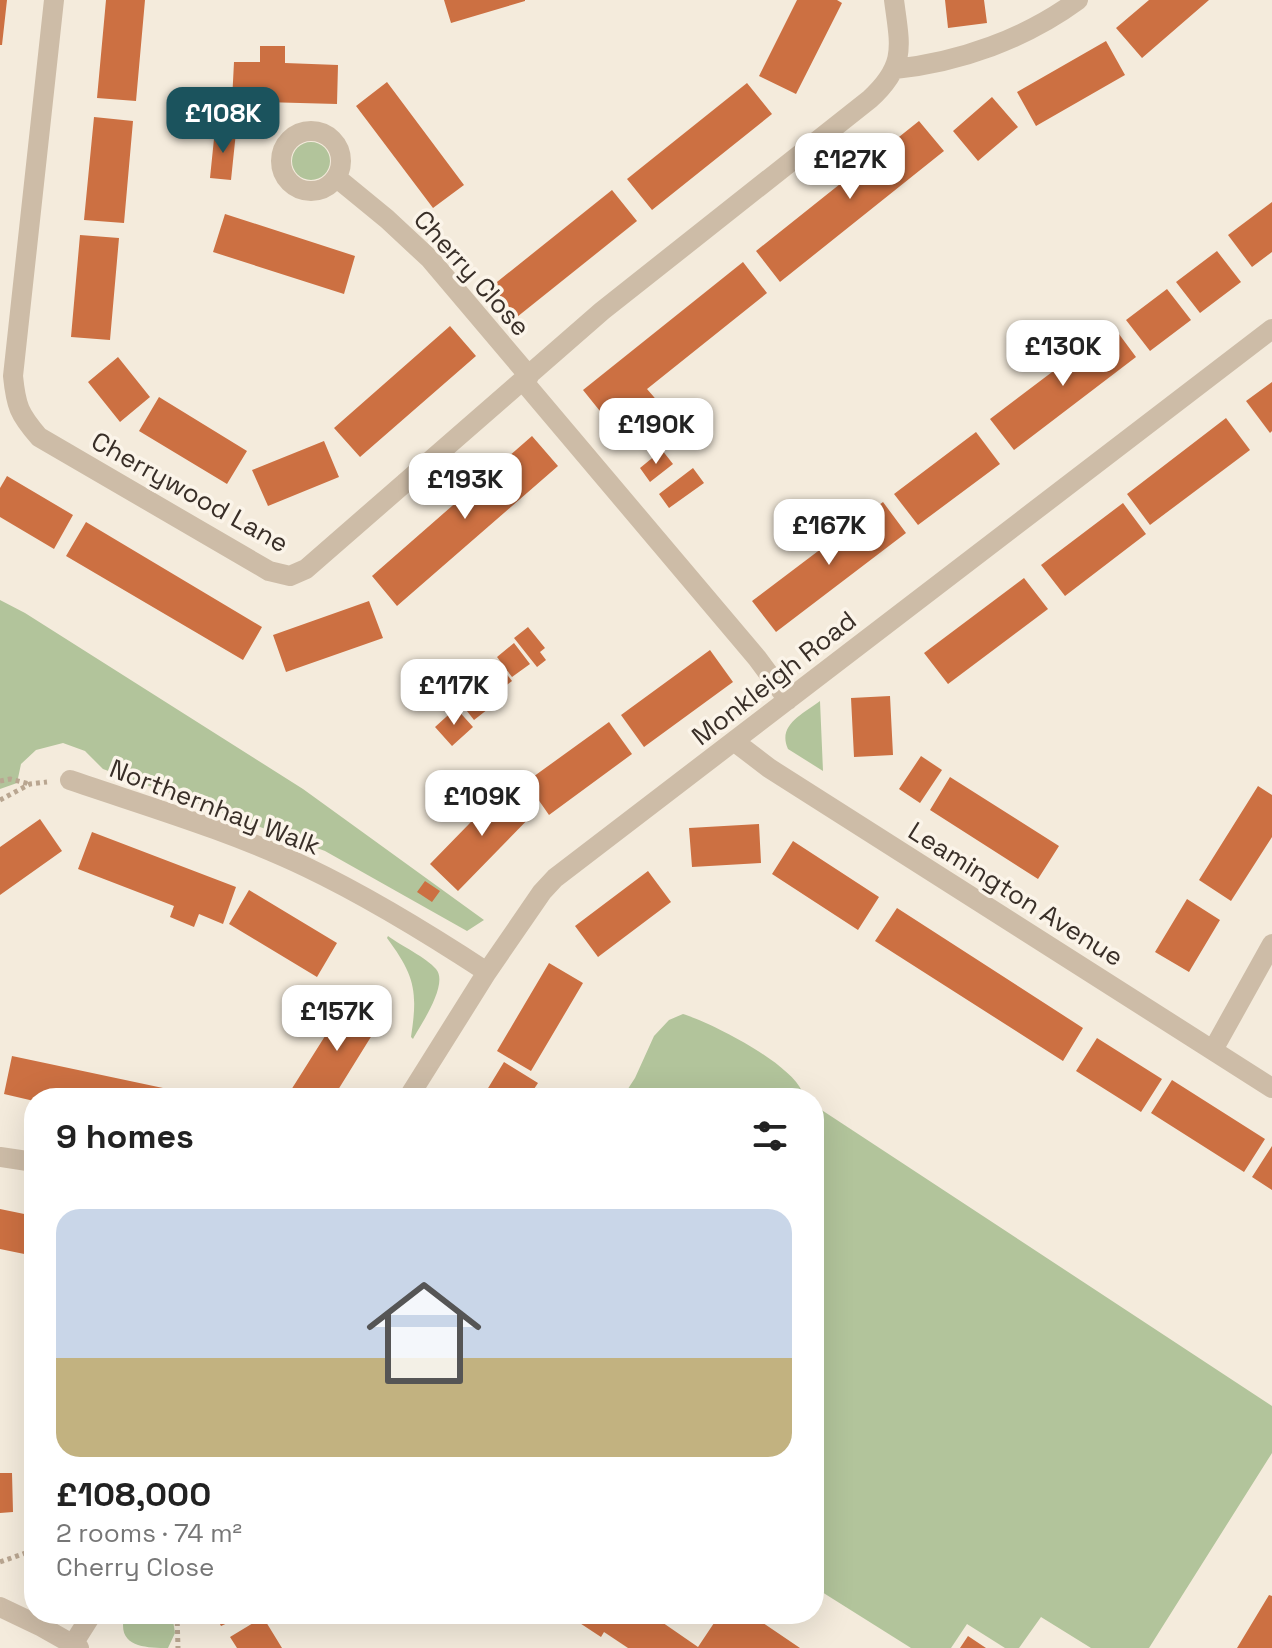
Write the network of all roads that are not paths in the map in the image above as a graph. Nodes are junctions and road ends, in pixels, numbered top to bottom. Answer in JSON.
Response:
{"nodes":[{"id":1,"x":54,"y":0,"type":"edge"},
{"id":2,"x":894,"y":0,"type":"edge"},
{"id":3,"x":1078,"y":0,"type":"edge"},
{"id":4,"x":895,"y":69,"type":"junction"},
{"id":5,"x":337,"y":178,"type":"dead end"},
{"id":6,"x":1272,"y":329,"type":"edge"},
{"id":7,"x":526,"y":379,"type":"junction"},
{"id":8,"x":8,"y":404,"type":"edge"},
{"id":9,"x":788,"y":700,"type":"junction"},
{"id":10,"x":735,"y":742,"type":"junction"},
{"id":11,"x":70,"y":780,"type":"road end"},
{"id":12,"x":1272,"y":944,"type":"edge"},
{"id":13,"x":487,"y":972,"type":"junction"},
{"id":14,"x":1213,"y":1050,"type":"junction"},
{"id":15,"x":414,"y":1088,"type":"edge"},
{"id":16,"x":1272,"y":1088,"type":"edge"},
{"id":17,"x":0,"y":1157,"type":"edge"},
{"id":18,"x":24,"y":1161,"type":"edge"},
{"id":19,"x":0,"y":1607,"type":"edge"},
{"id":20,"x":24,"y":1619,"type":"edge"},
{"id":21,"x":33,"y":1624,"type":"edge"},
{"id":22,"x":87,"y":1624,"type":"edge"},
{"id":23,"x":76,"y":1646,"type":"edge"}],
"edges":[{"from":1,"to":8,"type":"street","name":"Cherrywood Lane"},
{"from":2,"to":4,"type":"street"},
{"from":3,"to":4,"type":"street"},
{"from":4,"to":7,"type":"street","name":"Cherrywood Lane"},
{"from":5,"to":7,"type":"street","name":"Cherry Close"},
{"from":6,"to":9,"type":"street","name":"Monkleigh Road"},
{"from":7,"to":8,"type":"street","name":"Cherrywood Lane"},
{"from":7,"to":9,"type":"street"},
{"from":9,"to":10,"type":"street","name":"Monkleigh Road"},
{"from":10,"to":13,"type":"street","name":"Monkleigh Road"},
{"from":10,"to":14,"type":"street","name":"Leamington Avenue"},
{"from":11,"to":13,"type":"street","name":"Northernhay Walk"},
{"from":12,"to":14,"type":"street"},
{"from":13,"to":15,"type":"street","name":"Monkleigh Road"},
{"from":14,"to":16,"type":"street","name":"Leamington Avenue"},
{"from":17,"to":18,"type":"street"},
{"from":19,"to":20,"type":"street"},
{"from":21,"to":23,"type":"street"},
{"from":22,"to":23,"type":"street"}]}
